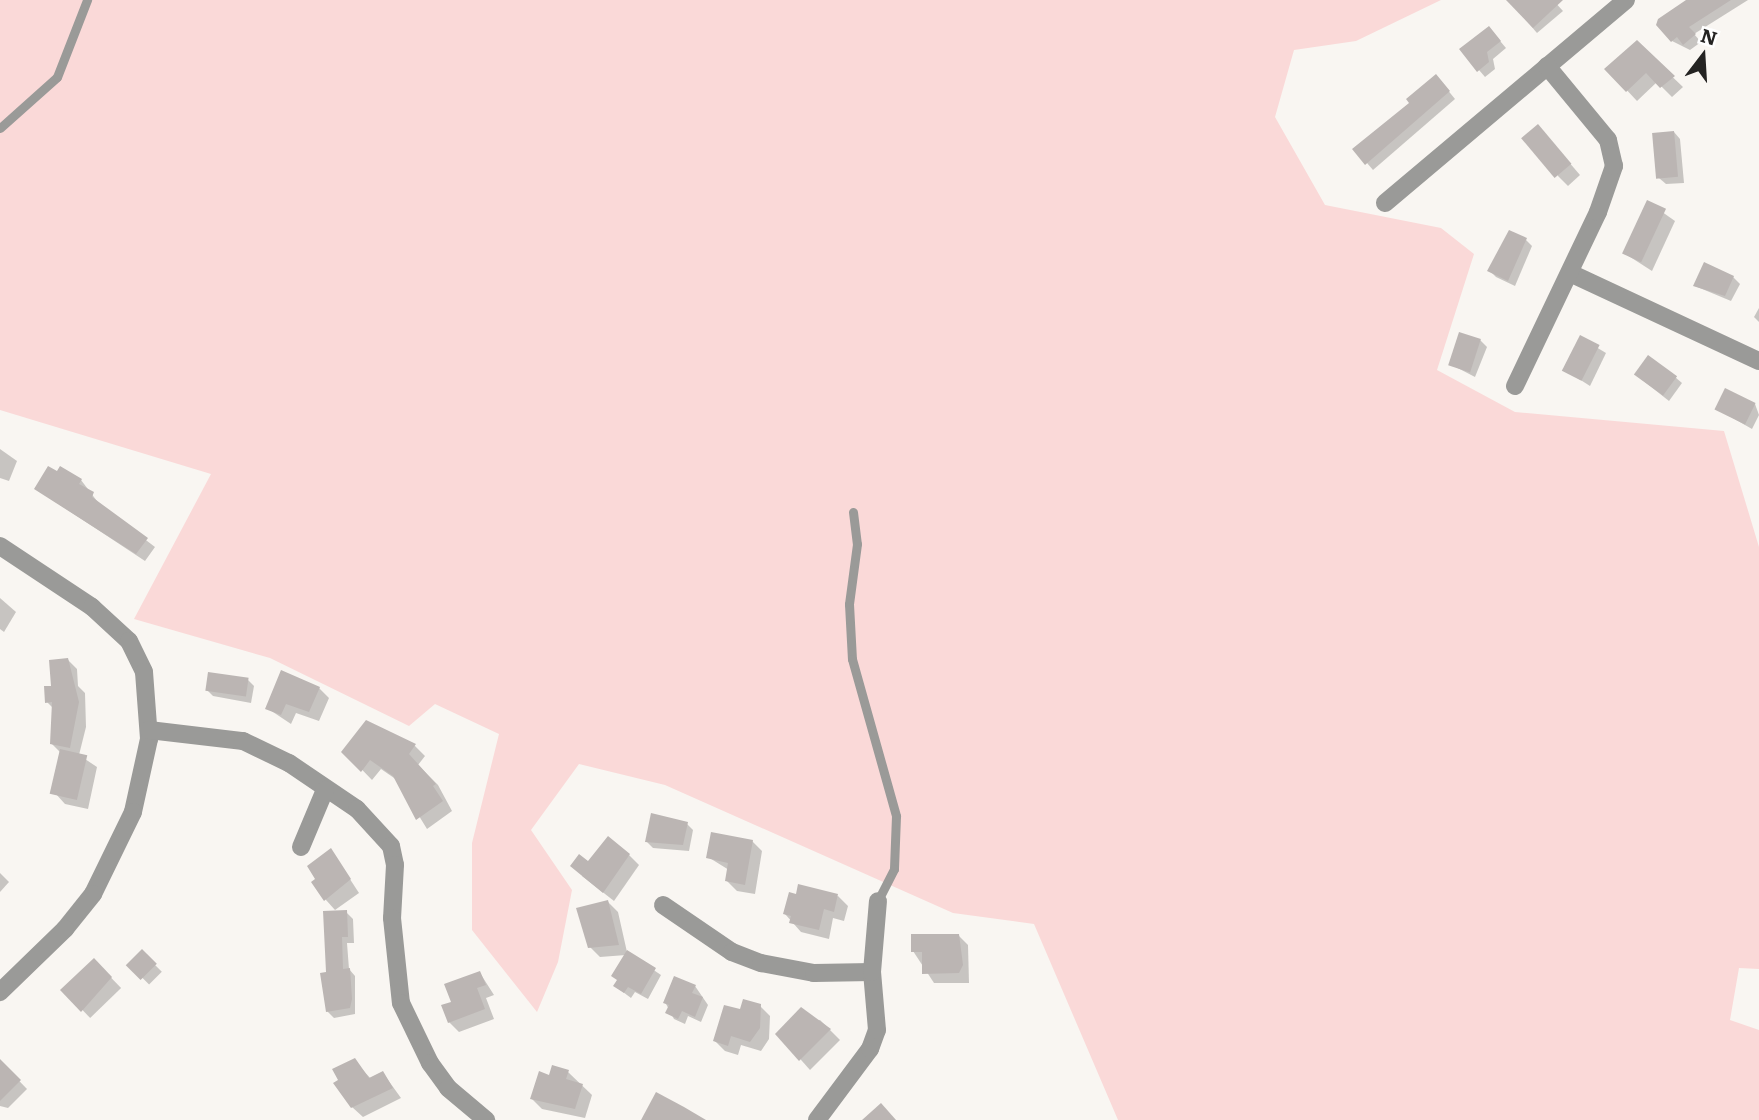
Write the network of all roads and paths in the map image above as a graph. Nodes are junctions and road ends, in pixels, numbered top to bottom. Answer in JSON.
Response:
{"nodes":[{"id":1,"x":87,"y":0,"type":"edge"},
{"id":2,"x":1626,"y":0,"type":"edge"},
{"id":3,"x":1547,"y":66,"type":"junction"},
{"id":4,"x":0,"y":128,"type":"edge"},
{"id":5,"x":1385,"y":203,"type":"dead end"},
{"id":6,"x":1570,"y":273,"type":"junction"},
{"id":7,"x":1759,"y":361,"type":"edge"},
{"id":8,"x":1515,"y":386,"type":"dead end"},
{"id":9,"x":853,"y":512,"type":"dead end"},
{"id":10,"x":0,"y":546,"type":"edge"},
{"id":11,"x":149,"y":730,"type":"junction"},
{"id":12,"x":325,"y":790,"type":"junction"},
{"id":13,"x":301,"y":848,"type":"dead end"},
{"id":14,"x":878,"y":901,"type":"joint"},
{"id":15,"x":663,"y":905,"type":"dead end"},
{"id":16,"x":872,"y":972,"type":"junction"},
{"id":17,"x":0,"y":992,"type":"edge"},
{"id":18,"x":486,"y":1120,"type":"edge"},
{"id":19,"x":817,"y":1120,"type":"edge"}],
"edges":[{"from":1,"to":4,"type":"lane"},
{"from":2,"to":3,"type":"street"},
{"from":3,"to":5,"type":"street"},
{"from":3,"to":6,"type":"street"},
{"from":6,"to":7,"type":"street"},
{"from":6,"to":8,"type":"street"},
{"from":9,"to":14,"type":"lane"},
{"from":10,"to":11,"type":"street"},
{"from":11,"to":12,"type":"street"},
{"from":11,"to":17,"type":"street"},
{"from":12,"to":13,"type":"street"},
{"from":12,"to":18,"type":"street"},
{"from":14,"to":16,"type":"street"},
{"from":15,"to":16,"type":"street"},
{"from":16,"to":19,"type":"street"}]}
